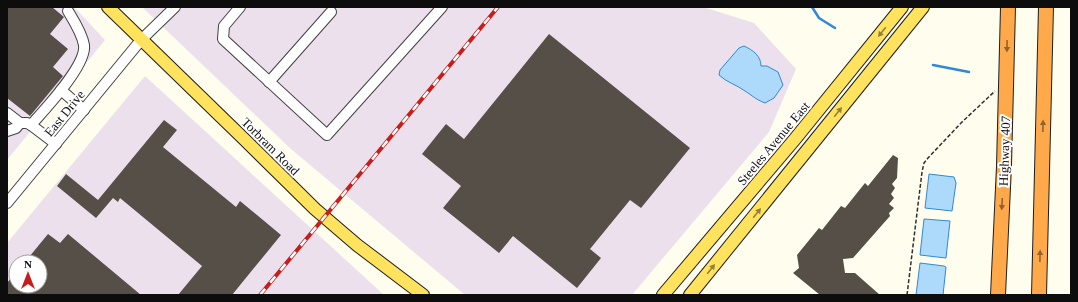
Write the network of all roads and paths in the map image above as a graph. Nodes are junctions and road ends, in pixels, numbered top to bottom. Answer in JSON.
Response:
{"nodes":[{"id":1,"x":108,"y":7,"type":"edge"},
{"id":2,"x":175,"y":7,"type":"edge"},
{"id":3,"x":240,"y":7,"type":"edge"},
{"id":4,"x":442,"y":7,"type":"edge"},
{"id":5,"x":902,"y":7,"type":"edge"},
{"id":6,"x":923,"y":7,"type":"edge"},
{"id":7,"x":1008,"y":7,"type":"edge"},
{"id":8,"x":1046,"y":7,"type":"edge"},
{"id":9,"x":331,"y":9,"type":"edge"},
{"id":10,"x":68,"y":11,"type":"dead end"},
{"id":11,"x":141,"y":40,"type":"junction"},
{"id":12,"x":1006,"y":80,"type":"junction"},
{"id":13,"x":269,"y":82,"type":"junction"},
{"id":14,"x":61,"y":90,"type":"junction"},
{"id":15,"x":84,"y":110,"type":"junction"},
{"id":16,"x":7,"y":113,"type":"edge"},
{"id":17,"x":20,"y":123,"type":"junction"},
{"id":18,"x":31,"y":125,"type":"junction"},
{"id":19,"x":7,"y":131,"type":"edge"},
{"id":20,"x":56,"y":144,"type":"junction"},
{"id":21,"x":7,"y":203,"type":"edge"},
{"id":22,"x":423,"y":295,"type":"edge"},
{"id":23,"x":663,"y":295,"type":"edge"},
{"id":24,"x":690,"y":295,"type":"edge"},
{"id":25,"x":907,"y":295,"type":"edge"},
{"id":26,"x":998,"y":295,"type":"edge"},
{"id":27,"x":1039,"y":295,"type":"edge"}],
"edges":[{"from":1,"to":11,"type":"main road","name":"Torbram Road"},
{"from":2,"to":11,"type":"street","name":"East Drive"},
{"from":3,"to":13,"type":"street"},
{"from":4,"to":13,"type":"street"},
{"from":5,"to":23,"type":"main road","name":"Steeles Avenue East","one_way":true},
{"from":24,"to":6,"type":"main road","one_way":true},
{"from":7,"to":12,"type":"highway","name":"Highway 407","one_way":true},
{"from":27,"to":8,"type":"highway","one_way":true},
{"from":9,"to":13,"type":"street"},
{"from":10,"to":14,"type":"street"},
{"from":11,"to":15,"type":"street","name":"East Drive"},
{"from":11,"to":22,"type":"main road","name":"Torbram Road"},
{"from":12,"to":25,"type":"path"},
{"from":12,"to":26,"type":"highway","name":"Highway 407","one_way":true},
{"from":14,"to":15,"type":"street"},
{"from":14,"to":18,"type":"street"},
{"from":15,"to":20,"type":"street","name":"East Drive"},
{"from":16,"to":17,"type":"street"},
{"from":17,"to":18,"type":"street"},
{"from":17,"to":19,"type":"street"},
{"from":18,"to":20,"type":"street"},
{"from":20,"to":21,"type":"street","name":"East Drive"}]}
